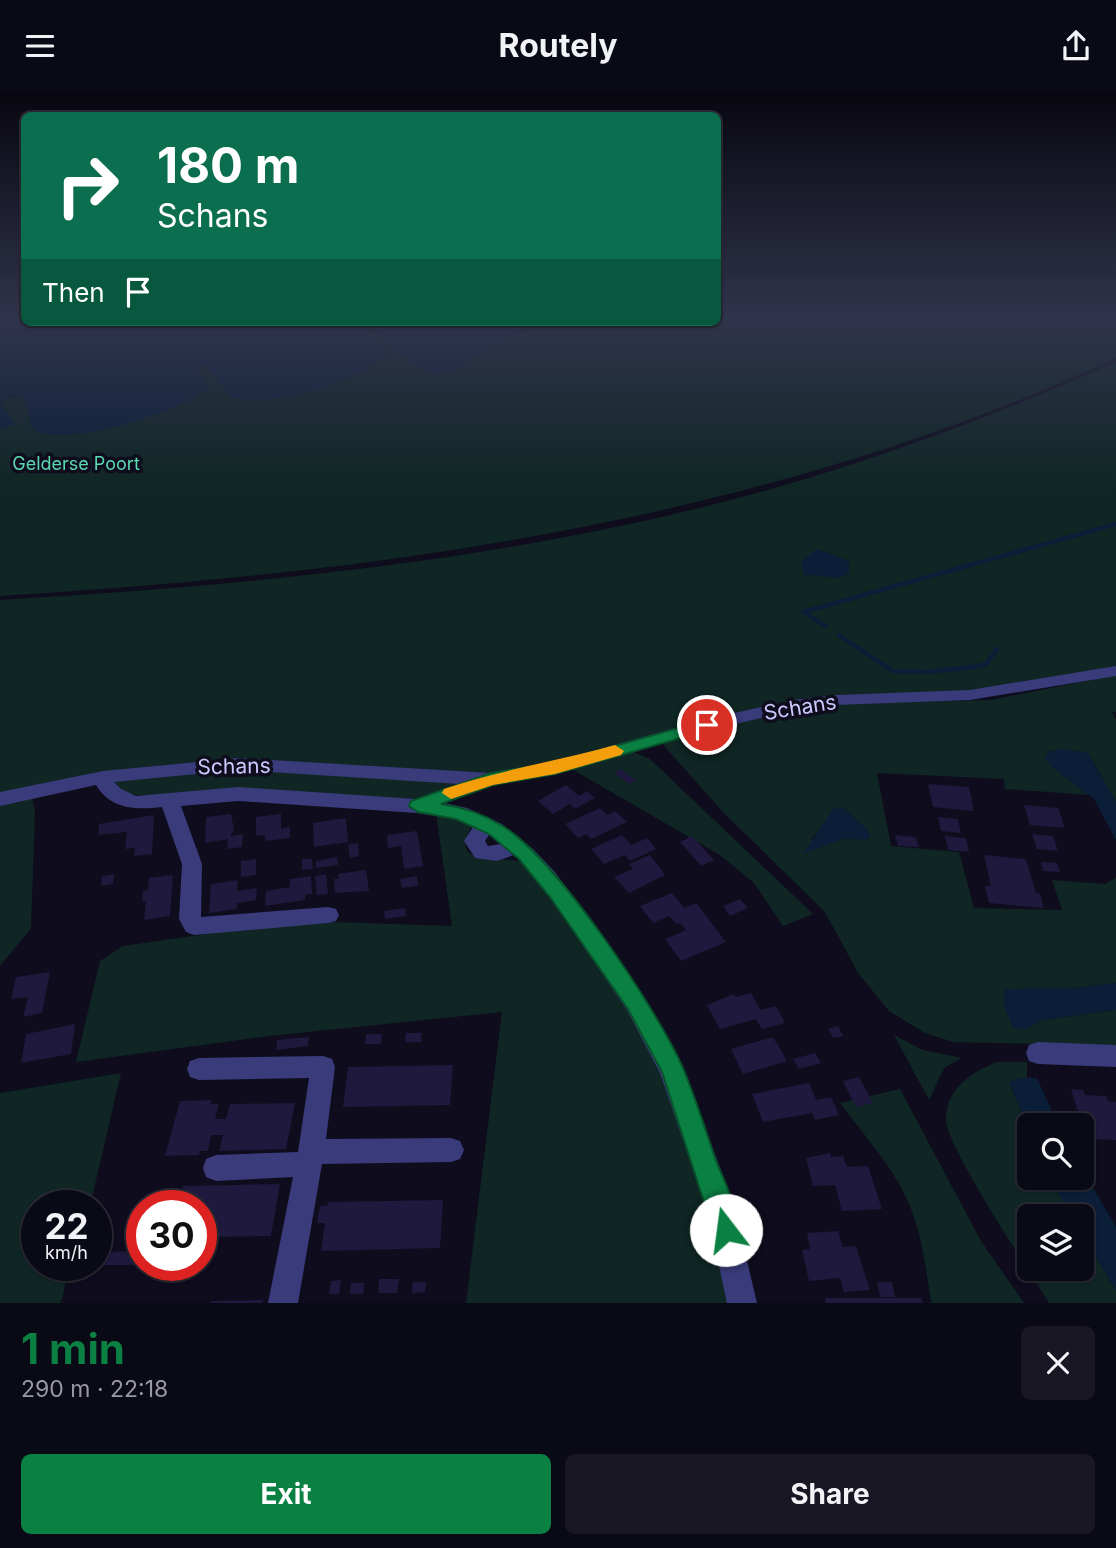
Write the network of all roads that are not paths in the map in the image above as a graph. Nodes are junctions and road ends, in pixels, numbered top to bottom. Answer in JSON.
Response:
{"nodes":[{"id":1,"x":1116,"y":671,"type":"edge"},
{"id":2,"x":103,"y":777,"type":"junction"},
{"id":3,"x":491,"y":779,"type":"junction"},
{"id":4,"x":0,"y":799,"type":"edge"},
{"id":5,"x":169,"y":799,"type":"junction"},
{"id":6,"x":418,"y":806,"type":"junction"},
{"id":7,"x":327,"y":915,"type":"dead end"},
{"id":8,"x":1038,"y":1053,"type":"dead end"},
{"id":9,"x":1116,"y":1056,"type":"edge"},
{"id":10,"x":199,"y":1069,"type":"dead end"},
{"id":11,"x":451,"y":1150,"type":"dead end"},
{"id":12,"x":310,"y":1158,"type":"junction"},
{"id":13,"x":216,"y":1168,"type":"dead end"},
{"id":14,"x":283,"y":1303,"type":"edge"},
{"id":15,"x":742,"y":1303,"type":"edge"}],
"edges":[{"from":1,"to":3,"type":"street","name":"Schans"},
{"from":2,"to":3,"type":"street","name":"Schans"},
{"from":2,"to":4,"type":"street","name":"Schans"},
{"from":2,"to":5,"type":"street","name":"Schans"},
{"from":3,"to":6,"type":"street","name":"Schans"},
{"from":5,"to":6,"type":"street","name":"Schans"},
{"from":5,"to":7,"type":"street"},
{"from":6,"to":15,"type":"street"},
{"from":8,"to":9,"type":"street"},
{"from":10,"to":12,"type":"street"},
{"from":11,"to":12,"type":"street"},
{"from":12,"to":13,"type":"street"},
{"from":12,"to":14,"type":"street"}]}
